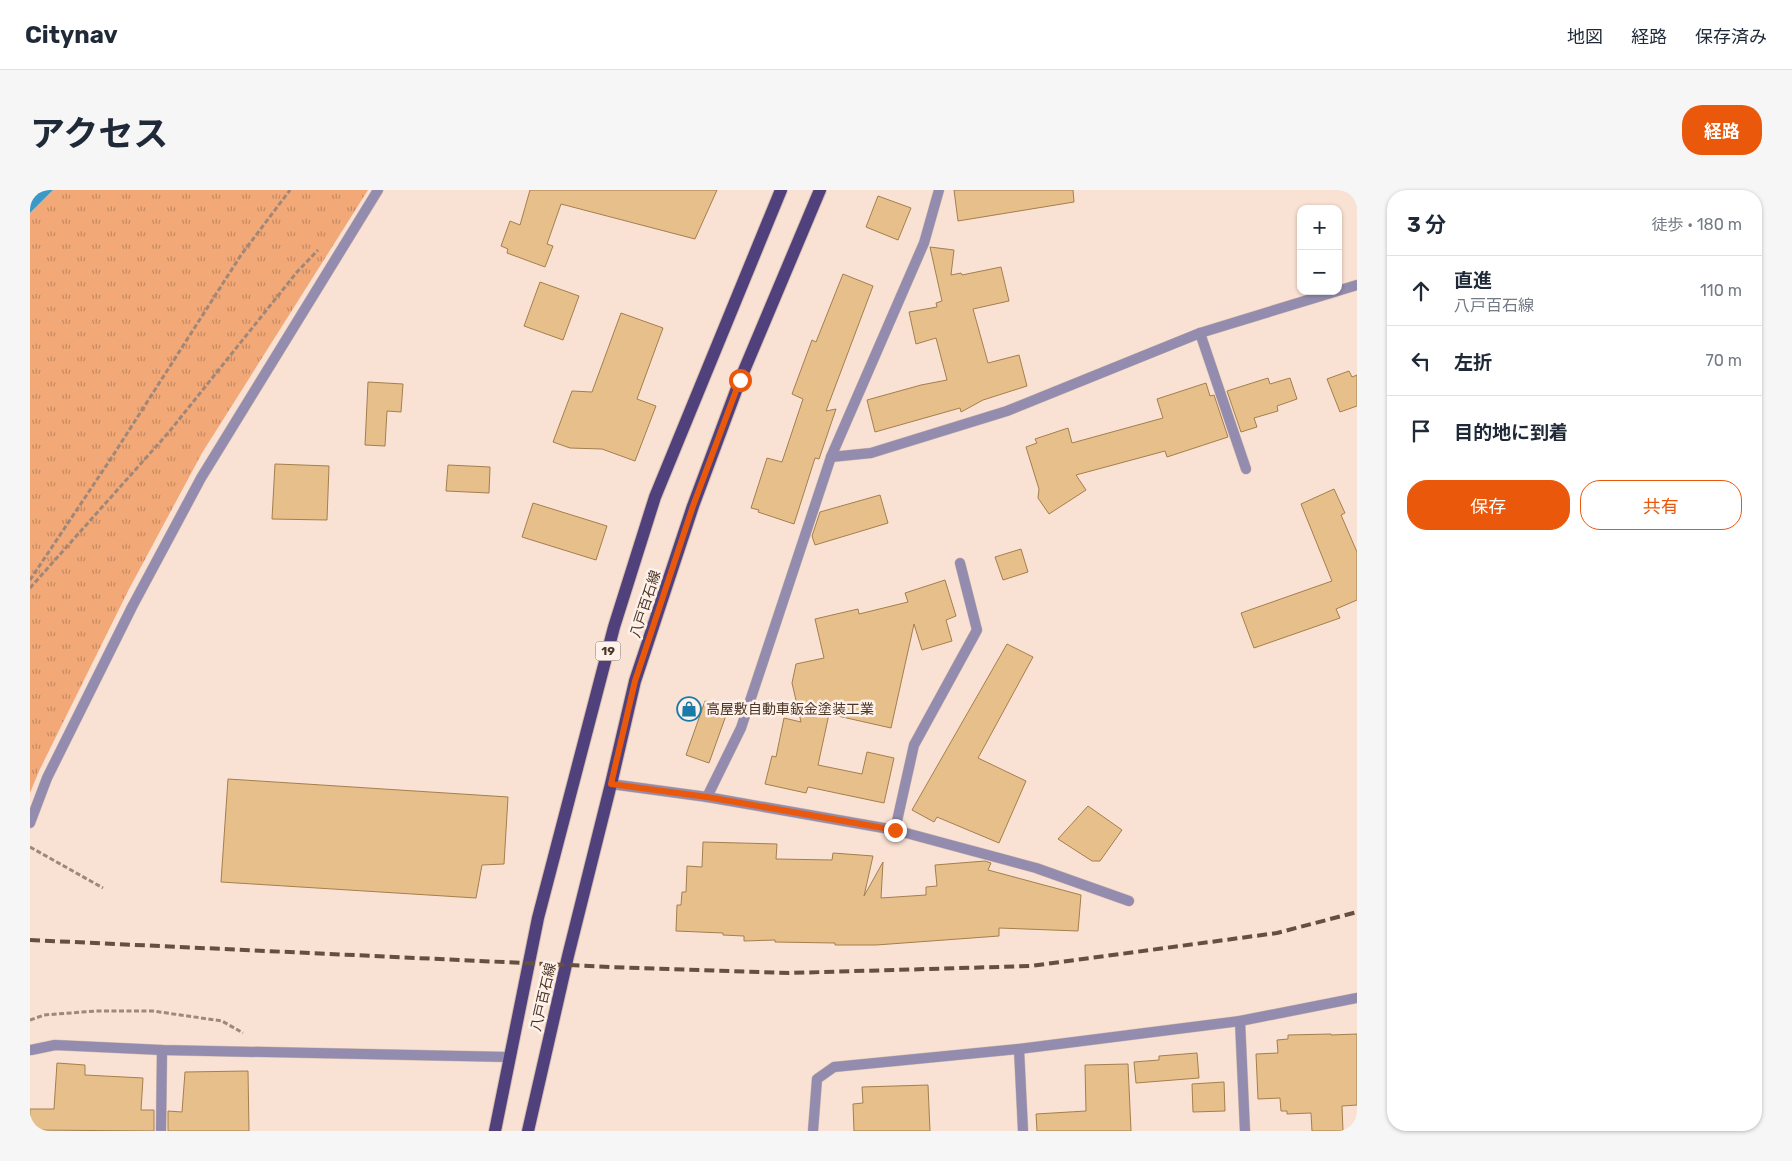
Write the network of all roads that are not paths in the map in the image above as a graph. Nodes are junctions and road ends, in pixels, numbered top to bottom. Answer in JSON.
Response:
{"nodes":[{"id":1,"x":378,"y":190,"type":"edge"},
{"id":2,"x":781,"y":190,"type":"edge"},
{"id":3,"x":820,"y":190,"type":"edge"},
{"id":4,"x":939,"y":190,"type":"edge"},
{"id":5,"x":1357,"y":285,"type":"edge"},
{"id":6,"x":1200,"y":333,"type":"junction"},
{"id":7,"x":831,"y":457,"type":"junction"},
{"id":8,"x":1246,"y":470,"type":"dead end"},
{"id":9,"x":960,"y":563,"type":"dead end"},
{"id":10,"x":611,"y":784,"type":"junction"},
{"id":11,"x":707,"y":797,"type":"junction"},
{"id":12,"x":30,"y":823,"type":"edge"},
{"id":13,"x":895,"y":830,"type":"junction"},
{"id":14,"x":1129,"y":901,"type":"dead end"},
{"id":15,"x":1357,"y":998,"type":"edge"},
{"id":16,"x":1240,"y":1021,"type":"junction"},
{"id":17,"x":1019,"y":1049,"type":"junction"},
{"id":18,"x":31,"y":1050,"type":"edge"},
{"id":19,"x":162,"y":1050,"type":"junction"},
{"id":20,"x":509,"y":1057,"type":"junction"},
{"id":21,"x":161,"y":1131,"type":"edge"},
{"id":22,"x":495,"y":1131,"type":"edge"},
{"id":23,"x":528,"y":1131,"type":"edge"},
{"id":24,"x":813,"y":1131,"type":"edge"},
{"id":25,"x":1023,"y":1131,"type":"edge"},
{"id":26,"x":1245,"y":1131,"type":"edge"}],
"edges":[{"from":1,"to":12,"type":"street"},
{"from":2,"to":20,"type":"main road","name":"八戸百石線","number":"19"},
{"from":3,"to":10,"type":"main road","name":"八戸百石線","number":"19"},
{"from":4,"to":7,"type":"street"},
{"from":5,"to":6,"type":"street"},
{"from":6,"to":7,"type":"street"},
{"from":6,"to":8,"type":"street"},
{"from":7,"to":11,"type":"street"},
{"from":9,"to":13,"type":"street"},
{"from":10,"to":11,"type":"street"},
{"from":10,"to":23,"type":"main road","name":"八戸百石線","number":"19"},
{"from":11,"to":13,"type":"street"},
{"from":13,"to":14,"type":"street"},
{"from":15,"to":16,"type":"street"},
{"from":16,"to":17,"type":"street"},
{"from":16,"to":26,"type":"street"},
{"from":17,"to":24,"type":"street"},
{"from":17,"to":25,"type":"street"},
{"from":18,"to":19,"type":"street"},
{"from":19,"to":20,"type":"street"},
{"from":19,"to":21,"type":"street"},
{"from":20,"to":22,"type":"main road","name":"八戸百石線","number":"19"}]}
